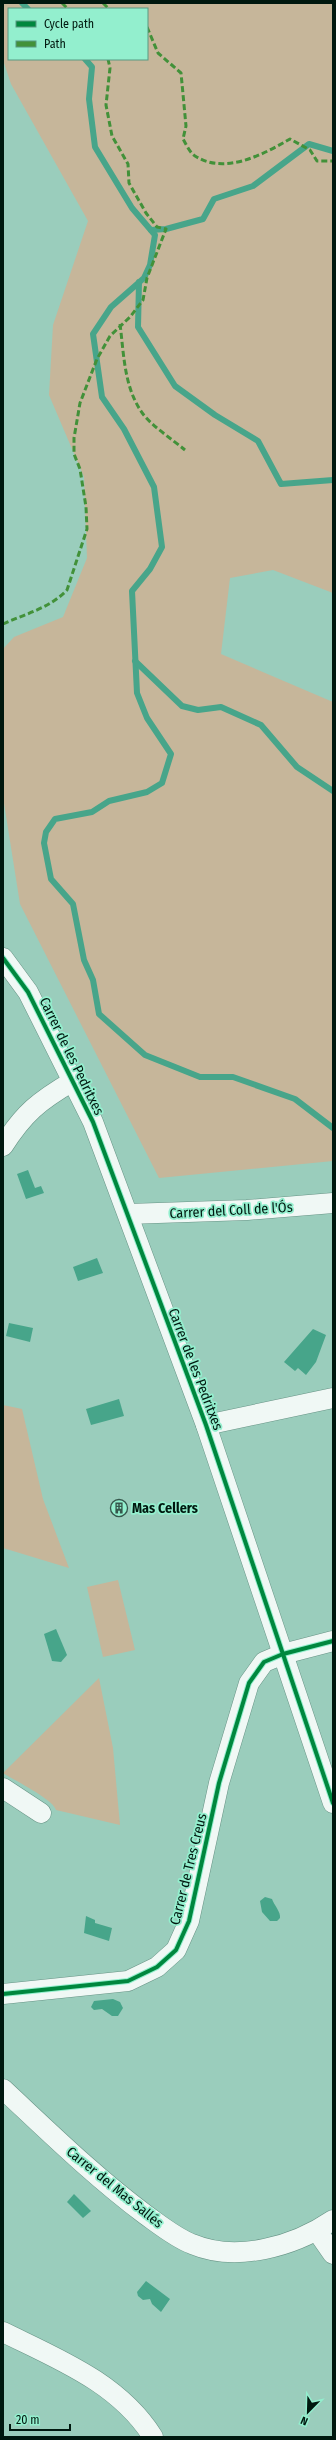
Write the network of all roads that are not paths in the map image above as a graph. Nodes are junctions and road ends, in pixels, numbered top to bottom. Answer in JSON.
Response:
{"nodes":[{"id":1,"x":3,"y":958,"type":"edge"},
{"id":2,"x":73,"y":1081,"type":"junction"},
{"id":3,"x":3,"y":1146,"type":"edge"},
{"id":4,"x":333,"y":1203,"type":"edge"},
{"id":5,"x":128,"y":1214,"type":"junction"},
{"id":6,"x":333,"y":1398,"type":"edge"},
{"id":7,"x":206,"y":1425,"type":"junction"},
{"id":8,"x":333,"y":1641,"type":"edge"},
{"id":9,"x":283,"y":1654,"type":"junction"},
{"id":10,"x":3,"y":1788,"type":"edge"},
{"id":11,"x":333,"y":1803,"type":"edge"},
{"id":12,"x":41,"y":1813,"type":"dead end"},
{"id":13,"x":3,"y":1994,"type":"edge"},
{"id":14,"x":3,"y":2089,"type":"edge"},
{"id":15,"x":325,"y":2226,"type":"edge"},
{"id":16,"x":333,"y":2254,"type":"edge"},
{"id":17,"x":3,"y":2332,"type":"edge"},
{"id":18,"x":153,"y":2437,"type":"edge"}],
"edges":[{"from":1,"to":2,"type":"street","name":"Carrer de les Pedritxes"},
{"from":2,"to":3,"type":"street"},
{"from":2,"to":5,"type":"street","name":"Carrer de les Pedritxes"},
{"from":4,"to":5,"type":"street","name":"Carrer del Coll de l'Ós"},
{"from":5,"to":7,"type":"street","name":"Carrer de les Pedritxes"},
{"from":6,"to":7,"type":"street"},
{"from":7,"to":9,"type":"street","name":"Carrer de les Pedritxes"},
{"from":8,"to":9,"type":"street","name":"Carrer de Tres Creus"},
{"from":9,"to":11,"type":"street","name":"Carrer de les Pedritxes"},
{"from":9,"to":13,"type":"street","name":"Carrer de Tres Creus"},
{"from":10,"to":12,"type":"street"},
{"from":14,"to":15,"type":"street","name":"Carrer del Mas Sallés"},
{"from":15,"to":16,"type":"street"},
{"from":17,"to":18,"type":"street"}]}
